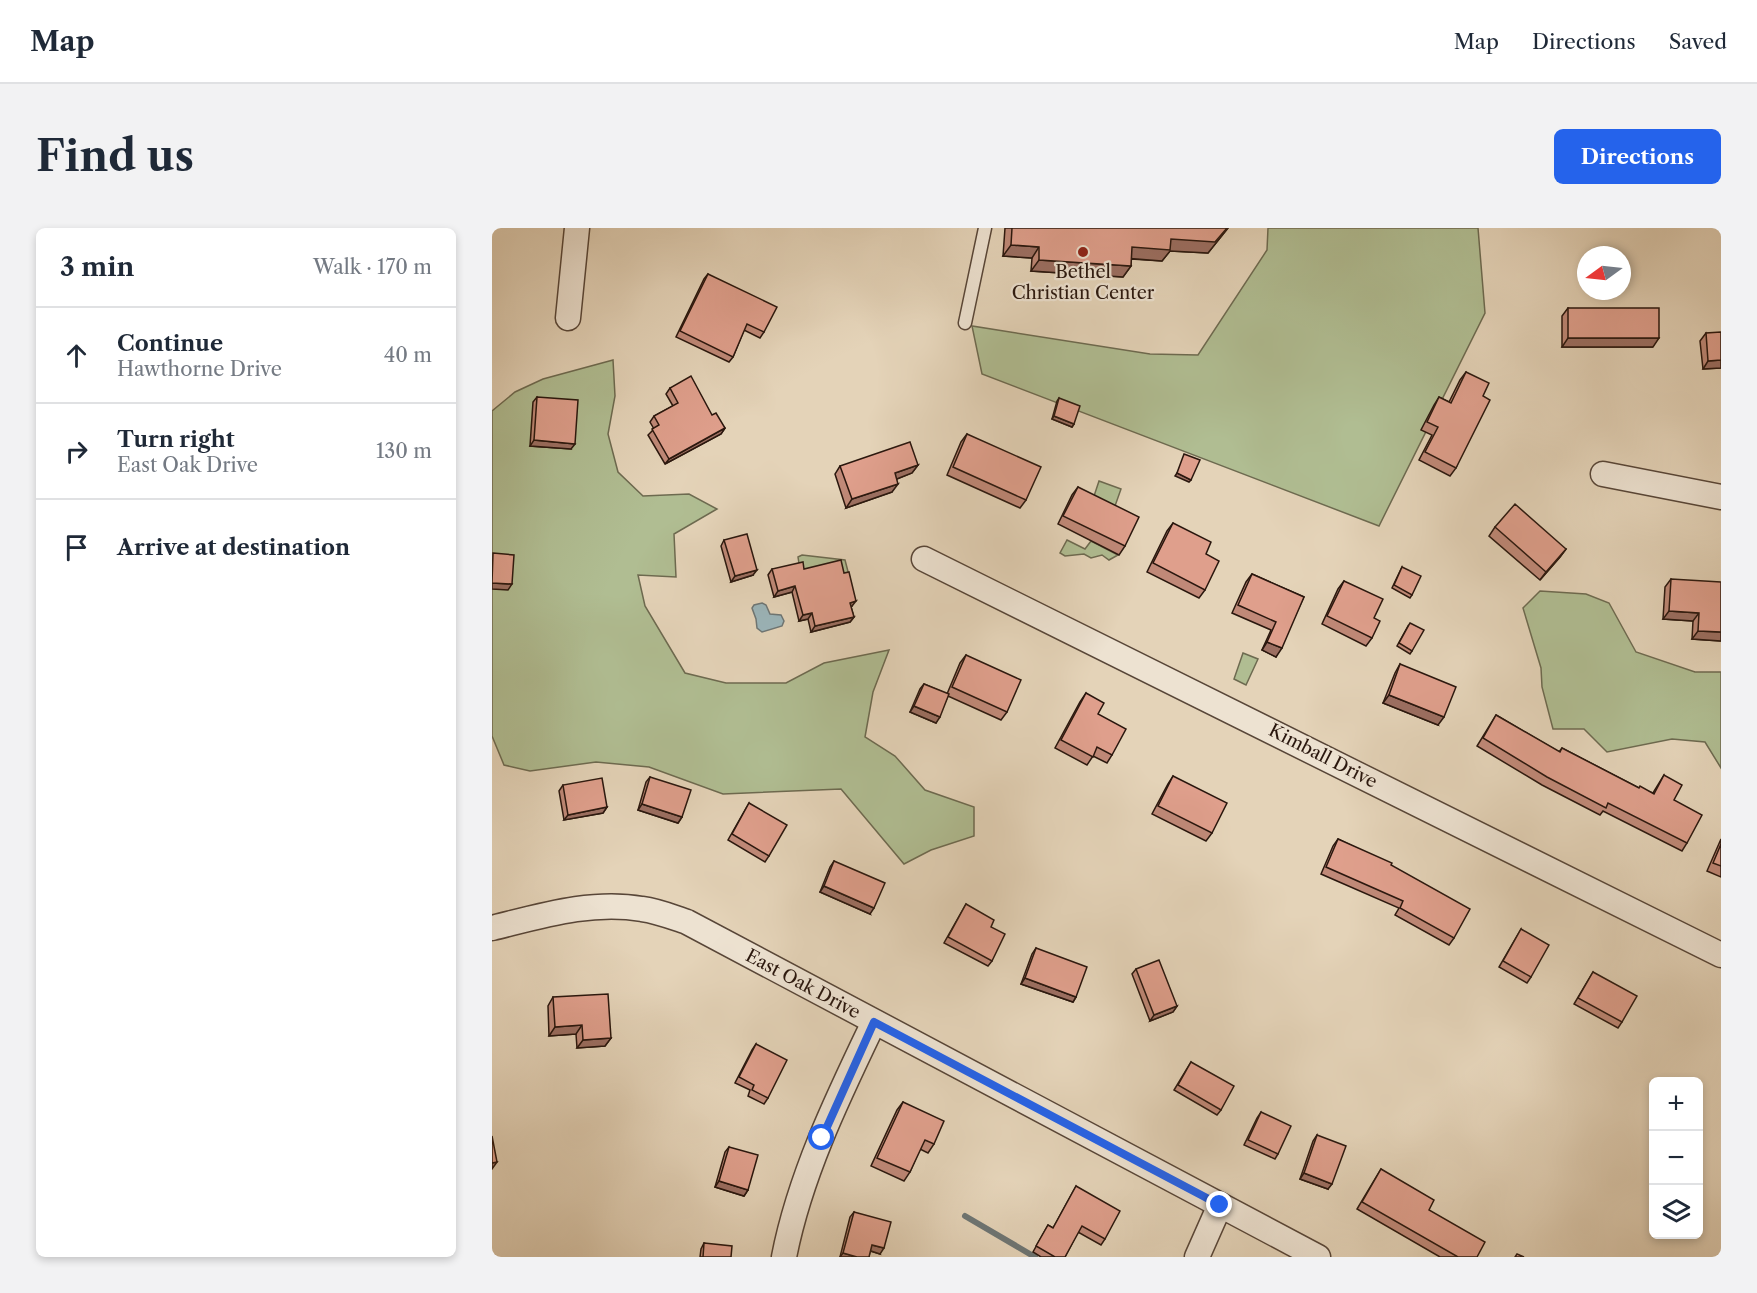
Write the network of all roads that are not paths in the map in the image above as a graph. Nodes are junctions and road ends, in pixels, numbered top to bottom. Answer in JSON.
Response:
{"nodes":[{"id":1,"x":577,"y":228,"type":"edge"},
{"id":2,"x":985,"y":228,"type":"edge"},
{"id":3,"x":568,"y":318,"type":"dead end"},
{"id":4,"x":965,"y":323,"type":"dead end"},
{"id":5,"x":1603,"y":474,"type":"dead end"},
{"id":6,"x":1721,"y":497,"type":"edge"},
{"id":7,"x":924,"y":559,"type":"dead end"},
{"id":8,"x":492,"y":928,"type":"edge"},
{"id":9,"x":1721,"y":955,"type":"edge"},
{"id":10,"x":874,"y":1022,"type":"junction"},
{"id":11,"x":1220,"y":1205,"type":"junction"},
{"id":12,"x":784,"y":1257,"type":"edge"},
{"id":13,"x":1197,"y":1257,"type":"edge"},
{"id":14,"x":1318,"y":1257,"type":"edge"}],
"edges":[{"from":1,"to":3,"type":"street"},
{"from":2,"to":4,"type":"lane"},
{"from":5,"to":6,"type":"street"},
{"from":7,"to":9,"type":"street","name":"Kimball Drive"},
{"from":8,"to":10,"type":"street","name":"East Oak Drive"},
{"from":10,"to":11,"type":"street","name":"East Oak Drive"},
{"from":10,"to":12,"type":"street"},
{"from":11,"to":13,"type":"street"},
{"from":11,"to":14,"type":"street","name":"East Oak Drive"}]}
